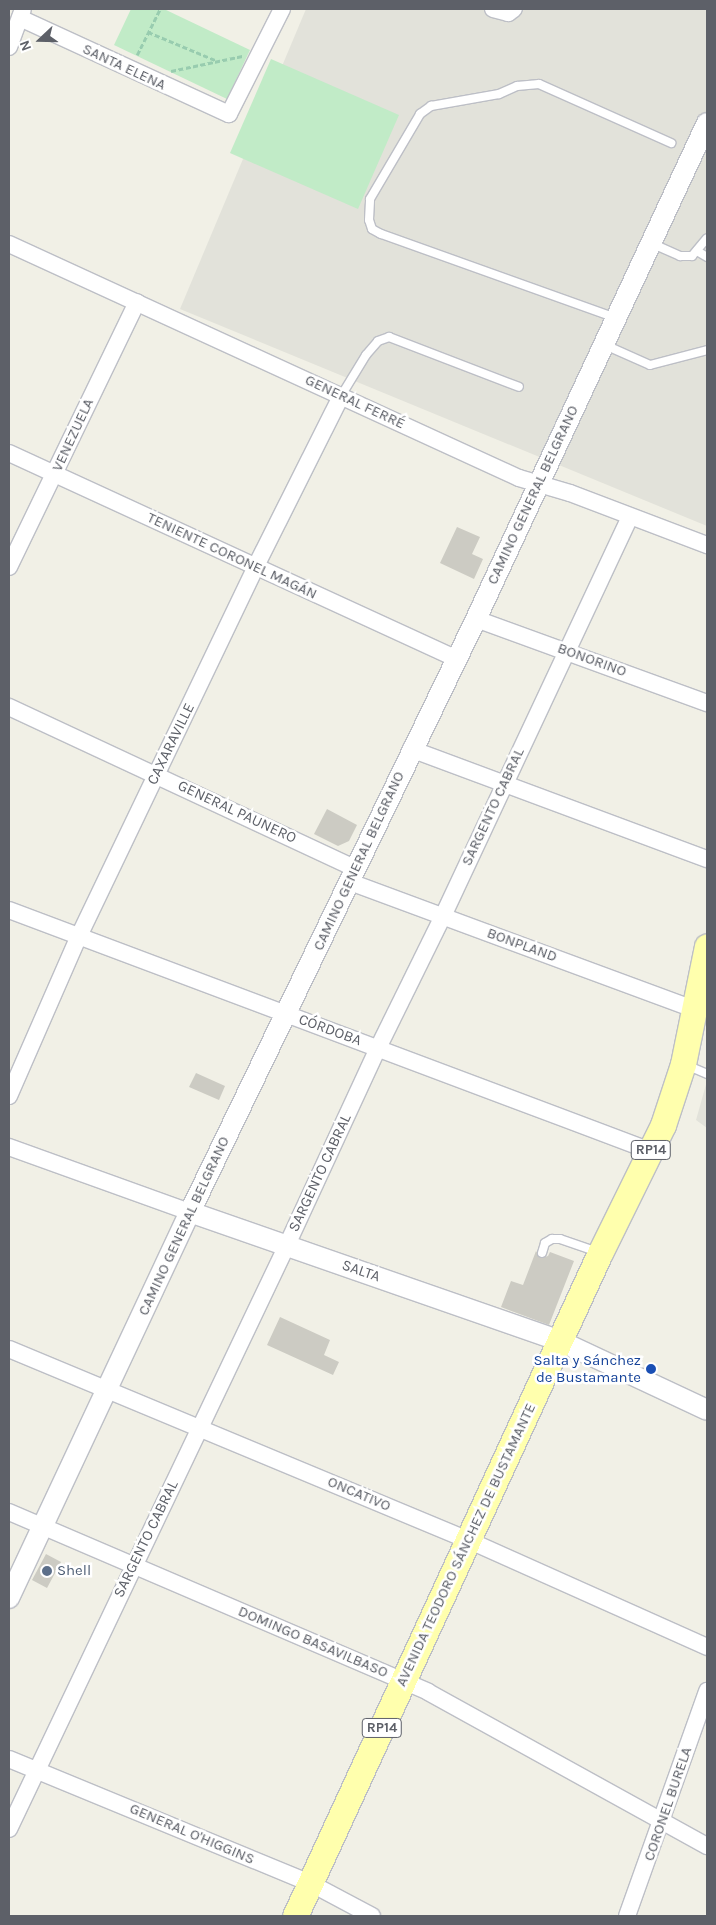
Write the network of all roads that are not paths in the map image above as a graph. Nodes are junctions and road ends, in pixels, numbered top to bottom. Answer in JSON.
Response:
{"nodes":[{"id":1,"x":282,"y":9,"type":"edge"},
{"id":2,"x":22,"y":13,"type":"edge"},
{"id":3,"x":9,"y":47,"type":"edge"},
{"id":4,"x":707,"y":123,"type":"edge"},
{"id":5,"x":670,"y":143,"type":"dead end"},
{"id":6,"x":707,"y":238,"type":"edge"},
{"id":7,"x":651,"y":243,"type":"junction"},
{"id":8,"x":9,"y":244,"type":"edge"},
{"id":9,"x":697,"y":251,"type":"junction"},
{"id":10,"x":707,"y":257,"type":"edge"},
{"id":11,"x":137,"y":302,"type":"junction"},
{"id":12,"x":616,"y":318,"type":"junction"},
{"id":13,"x":603,"y":344,"type":"junction"},
{"id":14,"x":707,"y":350,"type":"edge"},
{"id":15,"x":518,"y":387,"type":"dead end"},
{"id":16,"x":341,"y":396,"type":"junction"},
{"id":17,"x":9,"y":453,"type":"edge"},
{"id":18,"x":55,"y":474,"type":"junction"},
{"id":19,"x":538,"y":483,"type":"junction"},
{"id":20,"x":630,"y":517,"type":"junction"},
{"id":21,"x":707,"y":545,"type":"edge"},
{"id":22,"x":256,"y":566,"type":"junction"},
{"id":23,"x":9,"y":567,"type":"edge"},
{"id":24,"x":476,"y":619,"type":"junction"},
{"id":25,"x":566,"y":651,"type":"junction"},
{"id":26,"x":456,"y":659,"type":"junction"},
{"id":27,"x":707,"y":702,"type":"edge"},
{"id":28,"x":9,"y":707,"type":"edge"},
{"id":29,"x":411,"y":749,"type":"junction"},
{"id":30,"x":156,"y":774,"type":"junction"},
{"id":31,"x":504,"y":784,"type":"junction"},
{"id":32,"x":707,"y":859,"type":"edge"},
{"id":33,"x":353,"y":875,"type":"junction"},
{"id":34,"x":9,"y":910,"type":"edge"},
{"id":35,"x":443,"y":916,"type":"junction"},
{"id":36,"x":79,"y":936,"type":"junction"},
{"id":37,"x":707,"y":946,"type":"edge"},
{"id":38,"x":694,"y":1009,"type":"junction"},
{"id":39,"x":286,"y":1014,"type":"junction"},
{"id":40,"x":378,"y":1048,"type":"junction"},
{"id":41,"x":683,"y":1064,"type":"junction"},
{"id":42,"x":707,"y":1074,"type":"edge"},
{"id":43,"x":9,"y":1096,"type":"edge"},
{"id":44,"x":9,"y":1147,"type":"edge"},
{"id":45,"x":651,"y":1151,"type":"junction"},
{"id":46,"x":190,"y":1212,"type":"junction"},
{"id":47,"x":286,"y":1245,"type":"junction"},
{"id":48,"x":542,"y":1253,"type":"dead end"},
{"id":49,"x":600,"y":1253,"type":"junction"},
{"id":50,"x":560,"y":1341,"type":"junction"},
{"id":51,"x":9,"y":1349,"type":"edge"},
{"id":52,"x":108,"y":1388,"type":"junction"},
{"id":53,"x":707,"y":1410,"type":"edge"},
{"id":54,"x":200,"y":1428,"type":"junction"},
{"id":55,"x":9,"y":1512,"type":"edge"},
{"id":56,"x":43,"y":1526,"type":"junction"},
{"id":57,"x":468,"y":1540,"type":"junction"},
{"id":58,"x":133,"y":1565,"type":"junction"},
{"id":59,"x":9,"y":1598,"type":"edge"},
{"id":60,"x":707,"y":1647,"type":"edge"},
{"id":61,"x":403,"y":1681,"type":"junction"},
{"id":62,"x":707,"y":1691,"type":"edge"},
{"id":63,"x":9,"y":1759,"type":"edge"},
{"id":64,"x":36,"y":1769,"type":"junction"},
{"id":65,"x":662,"y":1821,"type":"junction"},
{"id":66,"x":9,"y":1829,"type":"edge"},
{"id":67,"x":707,"y":1846,"type":"edge"},
{"id":68,"x":310,"y":1883,"type":"junction"},
{"id":69,"x":295,"y":1916,"type":"edge"},
{"id":70,"x":372,"y":1916,"type":"edge"},
{"id":71,"x":627,"y":1916,"type":"edge"}],
"edges":[{"from":1,"to":2,"type":"street","name":"SANTA ELENA"},
{"from":2,"to":3,"type":"street"},
{"from":4,"to":7,"type":"street","name":"CAMINO GENERAL BELGRANO"},
{"from":5,"to":12,"type":"lane"},
{"from":6,"to":9,"type":"lane"},
{"from":7,"to":9,"type":"lane"},
{"from":7,"to":12,"type":"street","name":"CAMINO GENERAL BELGRANO"},
{"from":8,"to":11,"type":"street","name":"GENERAL FERRÉ"},
{"from":9,"to":10,"type":"lane"},
{"from":11,"to":16,"type":"street","name":"GENERAL FERRÉ"},
{"from":11,"to":18,"type":"street","name":"VENEZUELA"},
{"from":12,"to":13,"type":"street","name":"CAMINO GENERAL BELGRANO"},
{"from":13,"to":14,"type":"lane"},
{"from":13,"to":19,"type":"street","name":"CAMINO GENERAL BELGRANO"},
{"from":15,"to":16,"type":"lane"},
{"from":16,"to":19,"type":"street","name":"GENERAL FERRÉ"},
{"from":16,"to":22,"type":"street","name":"CAXARAVILLE"},
{"from":17,"to":18,"type":"street","name":"TENIENTE CORONEL MAGÁN"},
{"from":18,"to":22,"type":"street","name":"TENIENTE CORONEL MAGÁN"},
{"from":18,"to":23,"type":"street","name":"VENEZUELA"},
{"from":19,"to":20,"type":"street","name":"GENERAL FERRÉ"},
{"from":19,"to":24,"type":"street","name":"CAMINO GENERAL BELGRANO"},
{"from":20,"to":21,"type":"street","name":"GENERAL FERRÉ"},
{"from":20,"to":25,"type":"street","name":"SARGENTO CABRAL"},
{"from":22,"to":26,"type":"street","name":"TENIENTE CORONEL MAGÁN"},
{"from":22,"to":30,"type":"street","name":"CAXARAVILLE"},
{"from":24,"to":25,"type":"street","name":"BONORINO"},
{"from":24,"to":26,"type":"street","name":"CAMINO GENERAL BELGRANO"},
{"from":25,"to":27,"type":"street","name":"BONORINO"},
{"from":25,"to":31,"type":"street","name":"SARGENTO CABRAL"},
{"from":26,"to":29,"type":"street","name":"CAMINO GENERAL BELGRANO"},
{"from":28,"to":30,"type":"street","name":"GENERAL PAUNERO"},
{"from":29,"to":31,"type":"street"},
{"from":29,"to":33,"type":"street","name":"CAMINO GENERAL BELGRANO"},
{"from":30,"to":33,"type":"street","name":"GENERAL PAUNERO"},
{"from":30,"to":36,"type":"street","name":"CAXARAVILLE"},
{"from":31,"to":32,"type":"street"},
{"from":31,"to":35,"type":"street","name":"SARGENTO CABRAL"},
{"from":33,"to":35,"type":"street","name":"BONPLAND"},
{"from":33,"to":39,"type":"street","name":"CAMINO GENERAL BELGRANO"},
{"from":34,"to":36,"type":"street","name":"CÓRDOBA"},
{"from":35,"to":38,"type":"street","name":"BONPLAND"},
{"from":35,"to":40,"type":"street","name":"SARGENTO CABRAL"},
{"from":36,"to":39,"type":"street","name":"CÓRDOBA"},
{"from":36,"to":43,"type":"street","name":"CAXARAVILLE"},
{"from":37,"to":38,"type":"main road","name":"AVENIDA TEODORO SÁNCHEZ DE BUSTAMANTE","number":"RP14"},
{"from":38,"to":41,"type":"main road","name":"AVENIDA TEODORO SÁNCHEZ DE BUSTAMANTE","number":"RP14"},
{"from":39,"to":40,"type":"street","name":"CÓRDOBA"},
{"from":39,"to":46,"type":"street","name":"CAMINO GENERAL BELGRANO"},
{"from":40,"to":45,"type":"street","name":"CÓRDOBA"},
{"from":40,"to":47,"type":"street","name":"SARGENTO CABRAL"},
{"from":41,"to":42,"type":"lane"},
{"from":41,"to":45,"type":"main road","name":"AVENIDA TEODORO SÁNCHEZ DE BUSTAMANTE","number":"RP14"},
{"from":44,"to":46,"type":"street","name":"SALTA"},
{"from":45,"to":49,"type":"main road","name":"AVENIDA TEODORO SÁNCHEZ DE BUSTAMANTE","number":"RP14"},
{"from":46,"to":47,"type":"street","name":"SALTA"},
{"from":46,"to":52,"type":"street","name":"CAMINO GENERAL BELGRANO"},
{"from":47,"to":50,"type":"street","name":"SALTA"},
{"from":47,"to":54,"type":"street","name":"SARGENTO CABRAL"},
{"from":48,"to":49,"type":"lane"},
{"from":49,"to":50,"type":"main road","name":"AVENIDA TEODORO SÁNCHEZ DE BUSTAMANTE","number":"RP14"},
{"from":50,"to":53,"type":"street","name":"SALTA"},
{"from":50,"to":57,"type":"main road","name":"AVENIDA TEODORO SÁNCHEZ DE BUSTAMANTE","number":"RP14"},
{"from":51,"to":52,"type":"street","name":"ONCATIVO"},
{"from":52,"to":54,"type":"street","name":"ONCATIVO"},
{"from":52,"to":56,"type":"street","name":"CAMINO GENERAL BELGRANO"},
{"from":54,"to":57,"type":"street","name":"ONCATIVO"},
{"from":54,"to":58,"type":"street","name":"SARGENTO CABRAL"},
{"from":55,"to":56,"type":"street","name":"DOMINGO BASAVILBASO"},
{"from":56,"to":58,"type":"street","name":"DOMINGO BASAVILBASO"},
{"from":56,"to":59,"type":"street","name":"CAMINO GENERAL BELGRANO"},
{"from":57,"to":60,"type":"street","name":"ONCATIVO"},
{"from":57,"to":61,"type":"main road","name":"AVENIDA TEODORO SÁNCHEZ DE BUSTAMANTE","number":"RP14"},
{"from":58,"to":61,"type":"street","name":"DOMINGO BASAVILBASO"},
{"from":58,"to":64,"type":"street","name":"SARGENTO CABRAL"},
{"from":61,"to":65,"type":"street","name":"DOMINGO BASAVILBASO"},
{"from":61,"to":68,"type":"main road","name":"AVENIDA TEODORO SÁNCHEZ DE BUSTAMANTE","number":"RP14"},
{"from":62,"to":65,"type":"street","name":"CORONEL BURELA"},
{"from":63,"to":64,"type":"street","name":"GENERAL O'HIGGINS"},
{"from":64,"to":66,"type":"street","name":"SARGENTO CABRAL"},
{"from":64,"to":68,"type":"street","name":"GENERAL O'HIGGINS"},
{"from":65,"to":67,"type":"street","name":"DOMINGO BASAVILBASO"},
{"from":65,"to":71,"type":"street","name":"CORONEL BURELA"},
{"from":68,"to":69,"type":"main road","name":"AVENIDA TEODORO SÁNCHEZ DE BUSTAMANTE","number":"RP14"},
{"from":68,"to":70,"type":"street","name":"GENERAL O'HIGGINS"}]}
